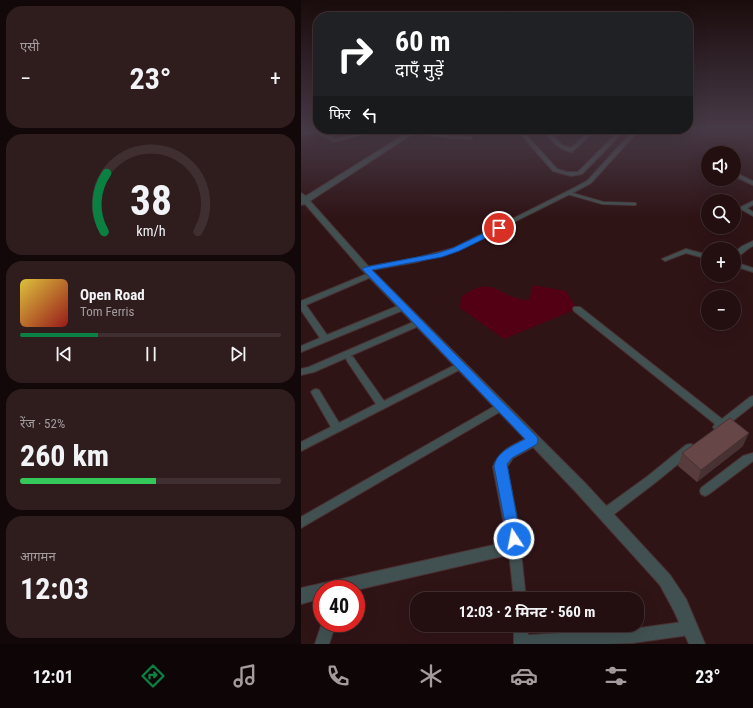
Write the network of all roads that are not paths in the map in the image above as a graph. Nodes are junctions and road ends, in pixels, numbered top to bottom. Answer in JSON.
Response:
{"nodes":[{"id":1,"x":367,"y":157,"type":"edge"},
{"id":2,"x":543,"y":157,"type":"edge"},
{"id":3,"x":596,"y":157,"type":"edge"},
{"id":4,"x":612,"y":157,"type":"edge"},
{"id":5,"x":741,"y":177,"type":"edge"},
{"id":6,"x":753,"y":182,"type":"edge"},
{"id":7,"x":568,"y":193,"type":"junction"},
{"id":8,"x":302,"y":198,"type":"edge"},
{"id":9,"x":753,"y":203,"type":"edge"},
{"id":10,"x":635,"y":204,"type":"dead end"},
{"id":11,"x":753,"y":214,"type":"edge"},
{"id":12,"x":753,"y":243,"type":"edge"},
{"id":13,"x":741,"y":250,"type":"edge"},
{"id":14,"x":701,"y":255,"type":"edge"},
{"id":15,"x":665,"y":259,"type":"dead end"},
{"id":16,"x":741,"y":266,"type":"edge"},
{"id":17,"x":753,"y":270,"type":"edge"},
{"id":18,"x":369,"y":272,"type":"junction"},
{"id":19,"x":301,"y":304,"type":"edge"},
{"id":20,"x":403,"y":307,"type":"junction"},
{"id":21,"x":577,"y":309,"type":"dead end"},
{"id":22,"x":418,"y":323,"type":"junction"},
{"id":23,"x":325,"y":339,"type":"junction"},
{"id":24,"x":301,"y":350,"type":"edge"},
{"id":25,"x":350,"y":359,"type":"dead end"},
{"id":26,"x":460,"y":366,"type":"junction"},
{"id":27,"x":301,"y":372,"type":"edge"},
{"id":28,"x":316,"y":392,"type":"dead end"},
{"id":29,"x":753,"y":400,"type":"edge"},
{"id":30,"x":382,"y":406,"type":"junction"},
{"id":31,"x":500,"y":407,"type":"junction"},
{"id":32,"x":722,"y":424,"type":"junction"},
{"id":33,"x":337,"y":429,"type":"junction"},
{"id":34,"x":710,"y":433,"type":"edge"},
{"id":35,"x":533,"y":440,"type":"junction"},
{"id":36,"x":697,"y":443,"type":"edge"},
{"id":37,"x":301,"y":447,"type":"edge"},
{"id":38,"x":753,"y":457,"type":"edge"},
{"id":39,"x":705,"y":491,"type":"dead end"},
{"id":40,"x":605,"y":514,"type":"junction"},
{"id":41,"x":301,"y":523,"type":"edge"},
{"id":42,"x":514,"y":543,"type":"junction"},
{"id":43,"x":365,"y":582,"type":"edge"},
{"id":44,"x":519,"y":592,"type":"edge"},
{"id":45,"x":313,"y":593,"type":"edge"},
{"id":46,"x":301,"y":596,"type":"edge"},
{"id":47,"x":690,"y":628,"type":"junction"},
{"id":48,"x":326,"y":632,"type":"edge"},
{"id":49,"x":521,"y":632,"type":"edge"},
{"id":50,"x":521,"y":643,"type":"edge"},
{"id":51,"x":322,"y":644,"type":"edge"},
{"id":52,"x":697,"y":644,"type":"edge"}],
"edges":[{"from":1,"to":8,"type":"street"},
{"from":2,"to":3,"type":"street"},
{"from":4,"to":7,"type":"street"},
{"from":5,"to":6,"type":"street"},
{"from":7,"to":10,"type":"lane"},
{"from":7,"to":18,"type":"street"},
{"from":8,"to":18,"type":"street"},
{"from":9,"to":11,"type":"street"},
{"from":12,"to":13,"type":"street"},
{"from":14,"to":15,"type":"street"},
{"from":16,"to":17,"type":"street"},
{"from":18,"to":19,"type":"street"},
{"from":18,"to":20,"type":"street"},
{"from":19,"to":23,"type":"street"},
{"from":20,"to":22,"type":"street"},
{"from":20,"to":23,"type":"street"},
{"from":21,"to":32,"type":"street"},
{"from":22,"to":26,"type":"street"},
{"from":22,"to":27,"type":"street"},
{"from":23,"to":24,"type":"street"},
{"from":25,"to":30,"type":"street"},
{"from":26,"to":30,"type":"street"},
{"from":26,"to":31,"type":"street"},
{"from":28,"to":33,"type":"street"},
{"from":29,"to":32,"type":"street"},
{"from":30,"to":33,"type":"street"},
{"from":31,"to":35,"type":"street"},
{"from":31,"to":41,"type":"street"},
{"from":32,"to":34,"type":"street"},
{"from":33,"to":37,"type":"street"},
{"from":35,"to":40,"type":"street"},
{"from":35,"to":42,"type":"street"},
{"from":36,"to":40,"type":"street"},
{"from":38,"to":39,"type":"street"},
{"from":40,"to":47,"type":"street"},
{"from":42,"to":43,"type":"street"},
{"from":42,"to":44,"type":"street"},
{"from":45,"to":46,"type":"street"},
{"from":47,"to":50,"type":"street"},
{"from":47,"to":52,"type":"street"},
{"from":48,"to":51,"type":"street"},
{"from":49,"to":50,"type":"street"}]}
